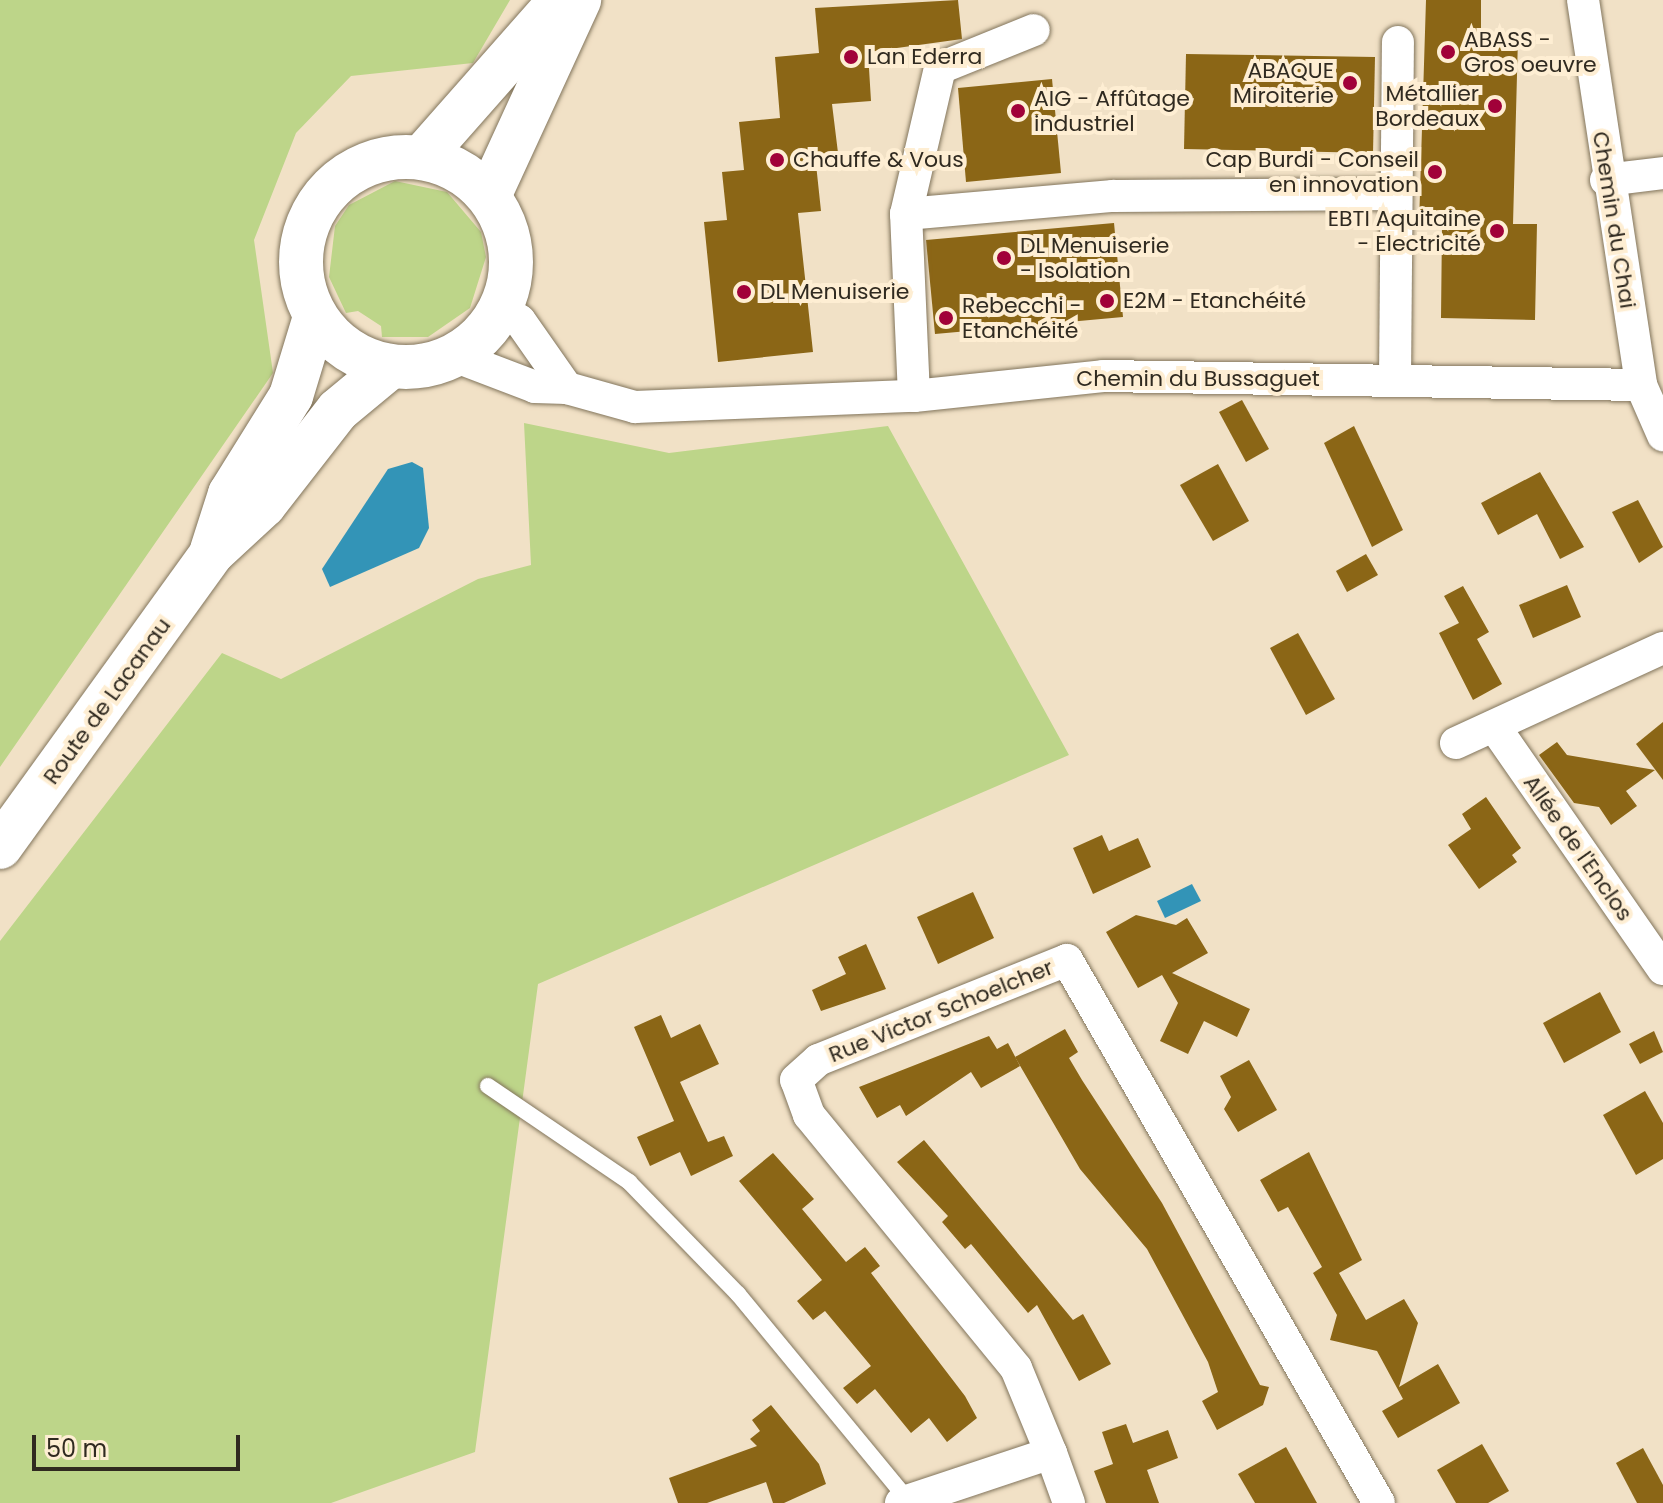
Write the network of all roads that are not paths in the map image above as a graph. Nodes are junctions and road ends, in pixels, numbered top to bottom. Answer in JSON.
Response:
{"nodes":[{"id":1,"x":560,"y":0,"type":"edge"},
{"id":2,"x":579,"y":0,"type":"edge"},
{"id":3,"x":1583,"y":0,"type":"edge"},
{"id":4,"x":1034,"y":30,"type":"dead end"},
{"id":5,"x":1398,"y":42,"type":"dead end"},
{"id":6,"x":422,"y":157,"type":"junction"},
{"id":7,"x":1663,"y":173,"type":"edge"},
{"id":8,"x":1606,"y":180,"type":"junction"},
{"id":9,"x":1396,"y":194,"type":"junction"},
{"id":10,"x":489,"y":196,"type":"junction"},
{"id":11,"x":906,"y":214,"type":"junction"},
{"id":12,"x":501,"y":309,"type":"junction"},
{"id":13,"x":315,"y":317,"type":"junction"},
{"id":14,"x":454,"y":356,"type":"junction"},
{"id":15,"x":390,"y":367,"type":"junction"},
{"id":16,"x":1395,"y":379,"type":"junction"},
{"id":17,"x":1641,"y":385,"type":"junction"},
{"id":18,"x":567,"y":388,"type":"junction"},
{"id":19,"x":914,"y":396,"type":"junction"},
{"id":20,"x":1663,"y":435,"type":"edge"},
{"id":21,"x":212,"y":553,"type":"junction"},
{"id":22,"x":1663,"y":648,"type":"edge"},
{"id":23,"x":1494,"y":726,"type":"junction"},
{"id":24,"x":1456,"y":743,"type":"dead end"},
{"id":25,"x":0,"y":847,"type":"edge"},
{"id":26,"x":1663,"y":969,"type":"edge"},
{"id":27,"x":488,"y":1086,"type":"dead end"},
{"id":28,"x":1051,"y":1453,"type":"junction"},
{"id":29,"x":905,"y":1502,"type":"edge"},
{"id":30,"x":1069,"y":1503,"type":"edge"},
{"id":31,"x":1379,"y":1503,"type":"edge"}],
"edges":[{"from":1,"to":6,"type":"main road"},
{"from":2,"to":10,"type":"main road"},
{"from":3,"to":8,"type":"street","name":"Chemin du Chai"},
{"from":4,"to":11,"type":"street"},
{"from":5,"to":9,"type":"street"},
{"from":6,"to":10,"type":"main road"},
{"from":6,"to":13,"type":"main road"},
{"from":7,"to":8,"type":"street"},
{"from":8,"to":17,"type":"street","name":"Chemin du Chai"},
{"from":9,"to":11,"type":"street"},
{"from":9,"to":16,"type":"street"},
{"from":10,"to":12,"type":"main road"},
{"from":11,"to":19,"type":"street"},
{"from":12,"to":14,"type":"main road"},
{"from":12,"to":18,"type":"street"},
{"from":13,"to":15,"type":"main road"},
{"from":13,"to":21,"type":"main road"},
{"from":14,"to":15,"type":"main road"},
{"from":14,"to":18,"type":"street","name":"Chemin du Bussaguet"},
{"from":15,"to":21,"type":"main road"},
{"from":16,"to":17,"type":"street","name":"Chemin du Bussaguet"},
{"from":16,"to":19,"type":"street","name":"Chemin du Bussaguet"},
{"from":17,"to":20,"type":"street","name":"Chemin du Chai"},
{"from":18,"to":19,"type":"street","name":"Chemin du Bussaguet"},
{"from":21,"to":25,"type":"main road","name":"Route de Lacanau"},
{"from":22,"to":23,"type":"street"},
{"from":23,"to":24,"type":"street"},
{"from":23,"to":26,"type":"street","name":"Allée de l'Enclos"},
{"from":27,"to":29,"type":"lane"},
{"from":28,"to":29,"type":"street"},
{"from":28,"to":30,"type":"street","name":"Rue Victor Schoelcher"},
{"from":28,"to":31,"type":"street","name":"Rue Victor Schoelcher"}]}
